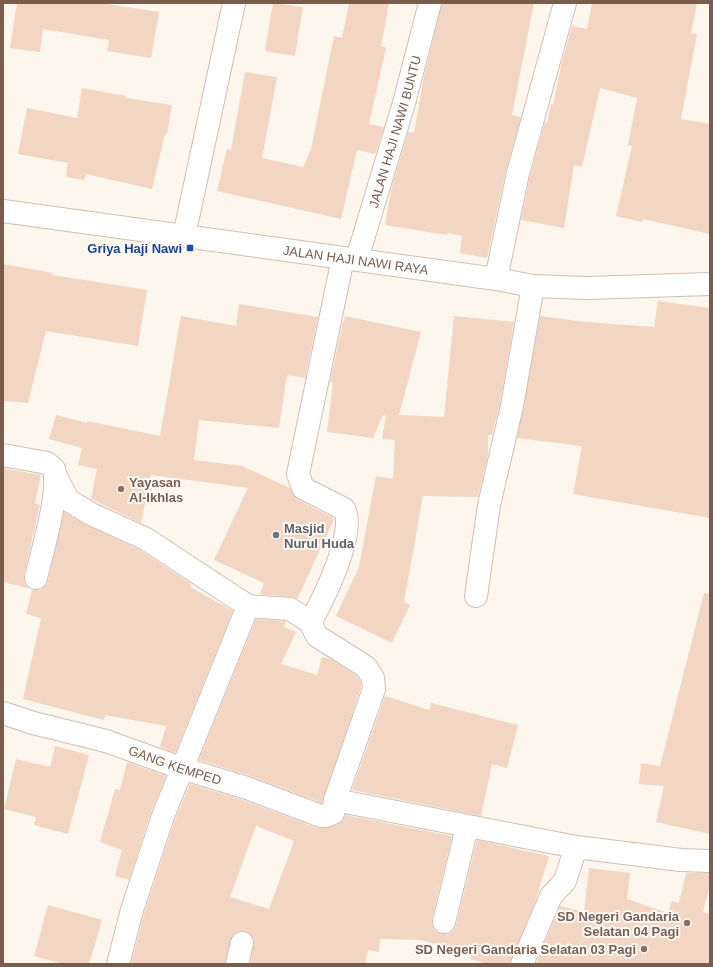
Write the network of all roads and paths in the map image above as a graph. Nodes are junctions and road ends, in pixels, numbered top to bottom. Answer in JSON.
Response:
{"nodes":[{"id":1,"x":234,"y":3,"type":"edge"},
{"id":2,"x":430,"y":3,"type":"edge"},
{"id":3,"x":565,"y":3,"type":"edge"},
{"id":4,"x":3,"y":211,"type":"edge"},
{"id":5,"x":184,"y":236,"type":"junction"},
{"id":6,"x":350,"y":258,"type":"junction"},
{"id":7,"x":496,"y":279,"type":"junction"},
{"id":8,"x":710,"y":284,"type":"edge"},
{"id":9,"x":533,"y":286,"type":"junction"},
{"id":10,"x":3,"y":455,"type":"edge"},
{"id":11,"x":55,"y":474,"type":"junction"},
{"id":12,"x":36,"y":578,"type":"dead end"},
{"id":13,"x":476,"y":596,"type":"dead end"},
{"id":14,"x":248,"y":606,"type":"junction"},
{"id":15,"x":310,"y":622,"type":"junction"},
{"id":16,"x":3,"y":713,"type":"edge"},
{"id":17,"x":181,"y":768,"type":"junction"},
{"id":18,"x":335,"y":800,"type":"junction"},
{"id":19,"x":467,"y":827,"type":"junction"},
{"id":20,"x":576,"y":847,"type":"junction"},
{"id":21,"x":710,"y":861,"type":"edge"},
{"id":22,"x":444,"y":922,"type":"dead end"},
{"id":23,"x":242,"y":943,"type":"dead end"},
{"id":24,"x":118,"y":964,"type":"edge"},
{"id":25,"x":237,"y":964,"type":"edge"},
{"id":26,"x":522,"y":964,"type":"edge"}],
"edges":[{"from":1,"to":5,"type":"street"},
{"from":2,"to":6,"type":"street","name":"JALAN HAJI NAWI BUNTU"},
{"from":3,"to":7,"type":"street"},
{"from":4,"to":5,"type":"street","name":"JALAN HAJI NAWI RAYA"},
{"from":5,"to":6,"type":"street","name":"JALAN HAJI NAWI RAYA"},
{"from":6,"to":7,"type":"street","name":"JALAN HAJI NAWI RAYA"},
{"from":6,"to":15,"type":"street","name":"JALAN HAJI NAWI BUNTU"},
{"from":7,"to":9,"type":"street","name":"JALAN HAJI NAWI RAYA"},
{"from":8,"to":9,"type":"street","name":"JALAN HAJI NAWI RAYA"},
{"from":9,"to":13,"type":"street"},
{"from":10,"to":11,"type":"street"},
{"from":11,"to":12,"type":"street"},
{"from":11,"to":14,"type":"street"},
{"from":14,"to":15,"type":"street"},
{"from":14,"to":17,"type":"street"},
{"from":15,"to":18,"type":"street"},
{"from":16,"to":17,"type":"street","name":"GANG KEMPED"},
{"from":17,"to":18,"type":"street","name":"GANG KEMPED"},
{"from":17,"to":24,"type":"street"},
{"from":18,"to":19,"type":"street"},
{"from":19,"to":20,"type":"street"},
{"from":19,"to":22,"type":"street"},
{"from":20,"to":21,"type":"street"},
{"from":20,"to":26,"type":"street"},
{"from":23,"to":25,"type":"street"}]}
